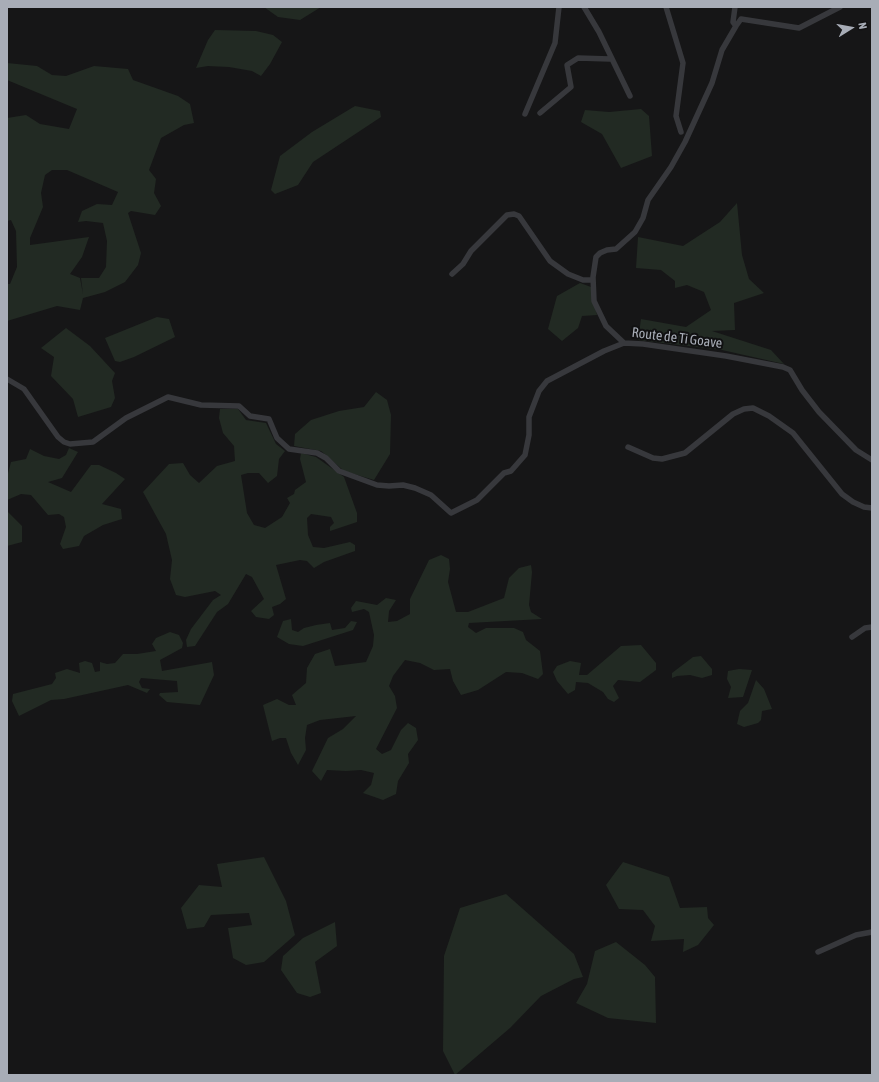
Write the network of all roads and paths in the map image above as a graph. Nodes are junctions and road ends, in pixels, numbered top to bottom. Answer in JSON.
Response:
{"nodes":[{"id":1,"x":559,"y":7,"type":"edge"},
{"id":2,"x":584,"y":7,"type":"edge"},
{"id":3,"x":666,"y":7,"type":"edge"},
{"id":4,"x":735,"y":7,"type":"edge"},
{"id":5,"x":840,"y":7,"type":"edge"},
{"id":6,"x":736,"y":26,"type":"junction"},
{"id":7,"x":610,"y":58,"type":"junction"},
{"id":8,"x":630,"y":96,"type":"dead end"},
{"id":9,"x":540,"y":113,"type":"dead end"},
{"id":10,"x":525,"y":114,"type":"dead end"},
{"id":11,"x":681,"y":132,"type":"dead end"},
{"id":12,"x":452,"y":274,"type":"dead end"},
{"id":13,"x":593,"y":280,"type":"junction"},
{"id":14,"x":624,"y":343,"type":"junction"},
{"id":15,"x":7,"y":379,"type":"edge"},
{"id":16,"x":628,"y":447,"type":"dead end"},
{"id":17,"x":872,"y":460,"type":"edge"},
{"id":18,"x":872,"y":508,"type":"edge"},
{"id":19,"x":872,"y":626,"type":"edge"},
{"id":20,"x":852,"y":637,"type":"dead end"},
{"id":21,"x":872,"y":932,"type":"edge"},
{"id":22,"x":818,"y":952,"type":"dead end"}],
"edges":[{"from":1,"to":10,"type":"street"},
{"from":2,"to":7,"type":"street"},
{"from":3,"to":11,"type":"street"},
{"from":4,"to":6,"type":"street"},
{"from":5,"to":6,"type":"street"},
{"from":6,"to":13,"type":"street"},
{"from":7,"to":8,"type":"street"},
{"from":7,"to":9,"type":"street"},
{"from":12,"to":13,"type":"street"},
{"from":13,"to":14,"type":"street"},
{"from":14,"to":15,"type":"street","name":"Route de Ti Goave"},
{"from":14,"to":17,"type":"street","name":"Route de Ti Goave"},
{"from":16,"to":18,"type":"street"},
{"from":19,"to":20,"type":"street"},
{"from":21,"to":22,"type":"street"}]}
